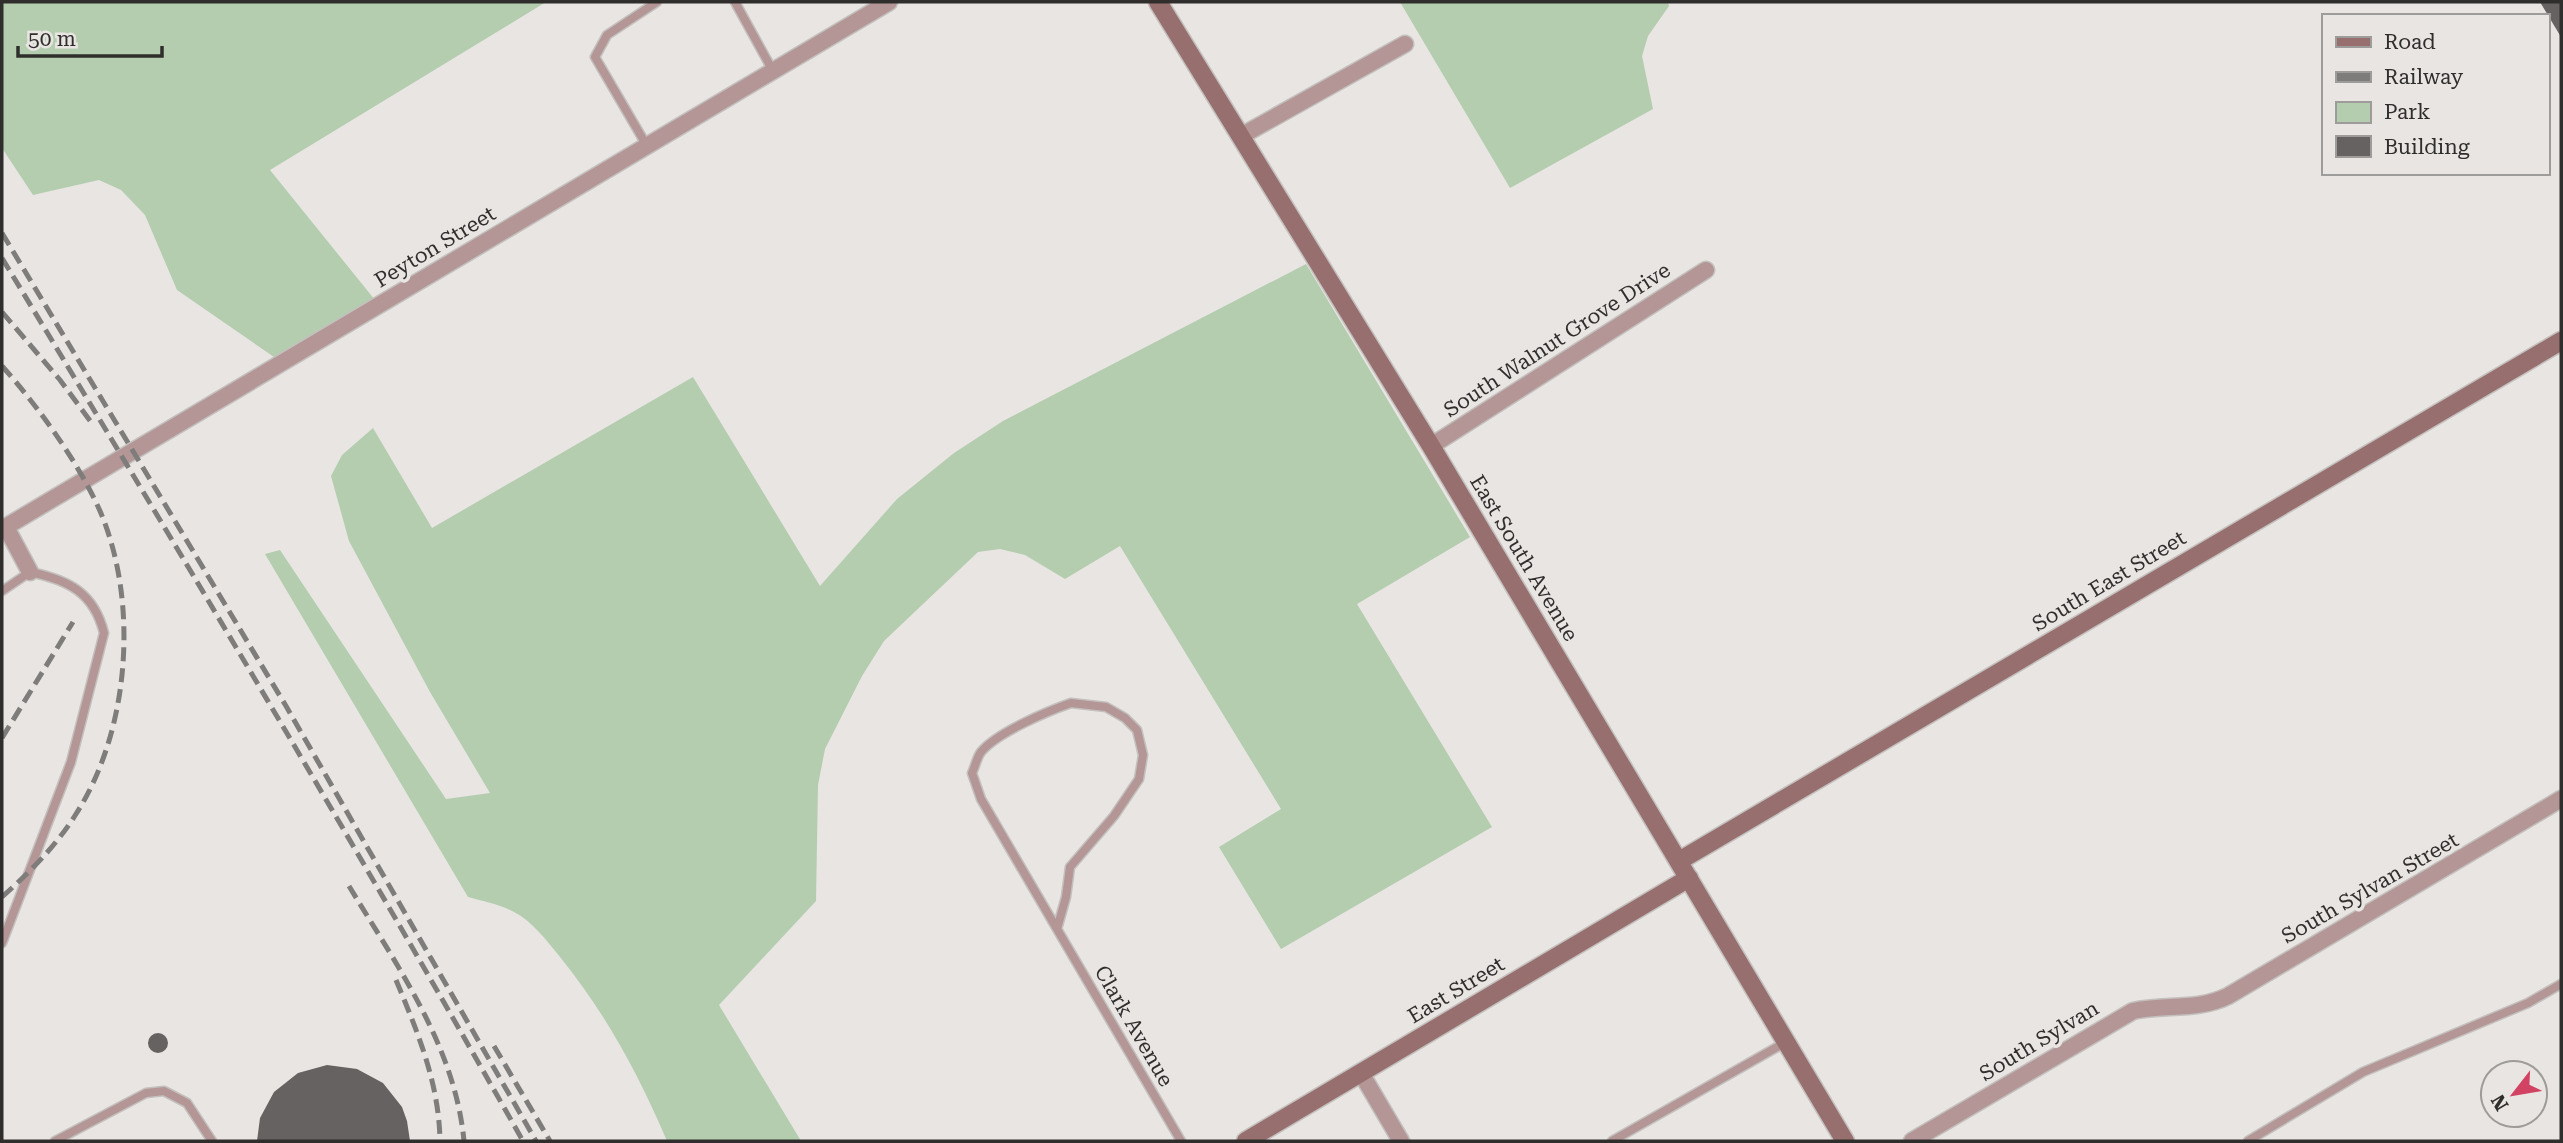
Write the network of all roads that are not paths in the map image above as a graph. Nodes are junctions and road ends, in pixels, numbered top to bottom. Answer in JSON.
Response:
{"nodes":[{"id":1,"x":657,"y":2,"type":"edge"},
{"id":2,"x":735,"y":2,"type":"edge"},
{"id":3,"x":889,"y":2,"type":"edge"},
{"id":4,"x":1158,"y":2,"type":"edge"},
{"id":5,"x":1405,"y":44,"type":"dead end"},
{"id":6,"x":772,"y":71,"type":"junction"},
{"id":7,"x":1241,"y":136,"type":"junction"},
{"id":8,"x":647,"y":146,"type":"junction"},
{"id":9,"x":1706,"y":270,"type":"dead end"},
{"id":10,"x":2561,"y":341,"type":"edge"},
{"id":11,"x":1431,"y":446,"type":"junction"},
{"id":12,"x":4,"y":528,"type":"edge"},
{"id":13,"x":30,"y":572,"type":"junction"},
{"id":14,"x":2,"y":591,"type":"edge"},
{"id":15,"x":2561,"y":799,"type":"edge"},
{"id":16,"x":1679,"y":861,"type":"junction"},
{"id":17,"x":1689,"y":878,"type":"junction"},
{"id":18,"x":1058,"y":929,"type":"junction"},
{"id":19,"x":2,"y":943,"type":"edge"},
{"id":20,"x":2561,"y":984,"type":"edge"},
{"id":21,"x":2197,"y":1005,"type":"joint"},
{"id":22,"x":1787,"y":1042,"type":"junction"},
{"id":23,"x":1361,"y":1073,"type":"junction"},
{"id":24,"x":55,"y":1141,"type":"edge"},
{"id":25,"x":212,"y":1141,"type":"edge"},
{"id":26,"x":1181,"y":1141,"type":"edge"},
{"id":27,"x":1246,"y":1141,"type":"edge"},
{"id":28,"x":1401,"y":1141,"type":"edge"},
{"id":29,"x":1612,"y":1141,"type":"edge"},
{"id":30,"x":1845,"y":1141,"type":"edge"},
{"id":31,"x":1912,"y":1141,"type":"edge"},
{"id":32,"x":2248,"y":1141,"type":"edge"}],
"edges":[{"from":1,"to":8,"type":"lane"},
{"from":2,"to":6,"type":"lane"},
{"from":3,"to":6,"type":"street","name":"Peyton Street"},
{"from":4,"to":7,"type":"street","name":"East South Avenue"},
{"from":5,"to":7,"type":"street"},
{"from":6,"to":8,"type":"street","name":"Peyton Street"},
{"from":7,"to":11,"type":"street","name":"East South Avenue"},
{"from":8,"to":12,"type":"street","name":"Peyton Street"},
{"from":9,"to":11,"type":"street","name":"South Walnut Grove Drive"},
{"from":10,"to":16,"type":"street","name":"South East Street"},
{"from":11,"to":16,"type":"street","name":"East South Avenue"},
{"from":12,"to":13,"type":"street"},
{"from":13,"to":14,"type":"lane"},
{"from":13,"to":19,"type":"lane"},
{"from":15,"to":21,"type":"street","name":"South Sylvan Street"},
{"from":16,"to":17,"type":"street","name":"East South Avenue"},
{"from":17,"to":22,"type":"street","name":"East South Avenue"},
{"from":17,"to":23,"type":"street","name":"East Street"},
{"from":18,"to":18,"type":"lane","name":"Clark Avenue"},
{"from":18,"to":26,"type":"lane","name":"Clark Avenue"},
{"from":20,"to":32,"type":"lane"},
{"from":21,"to":31,"type":"street","name":"South Sylvan"},
{"from":22,"to":29,"type":"lane"},
{"from":22,"to":30,"type":"street","name":"East South Avenue"},
{"from":23,"to":27,"type":"street","name":"East Street"},
{"from":23,"to":28,"type":"street"},
{"from":24,"to":25,"type":"lane"}]}
